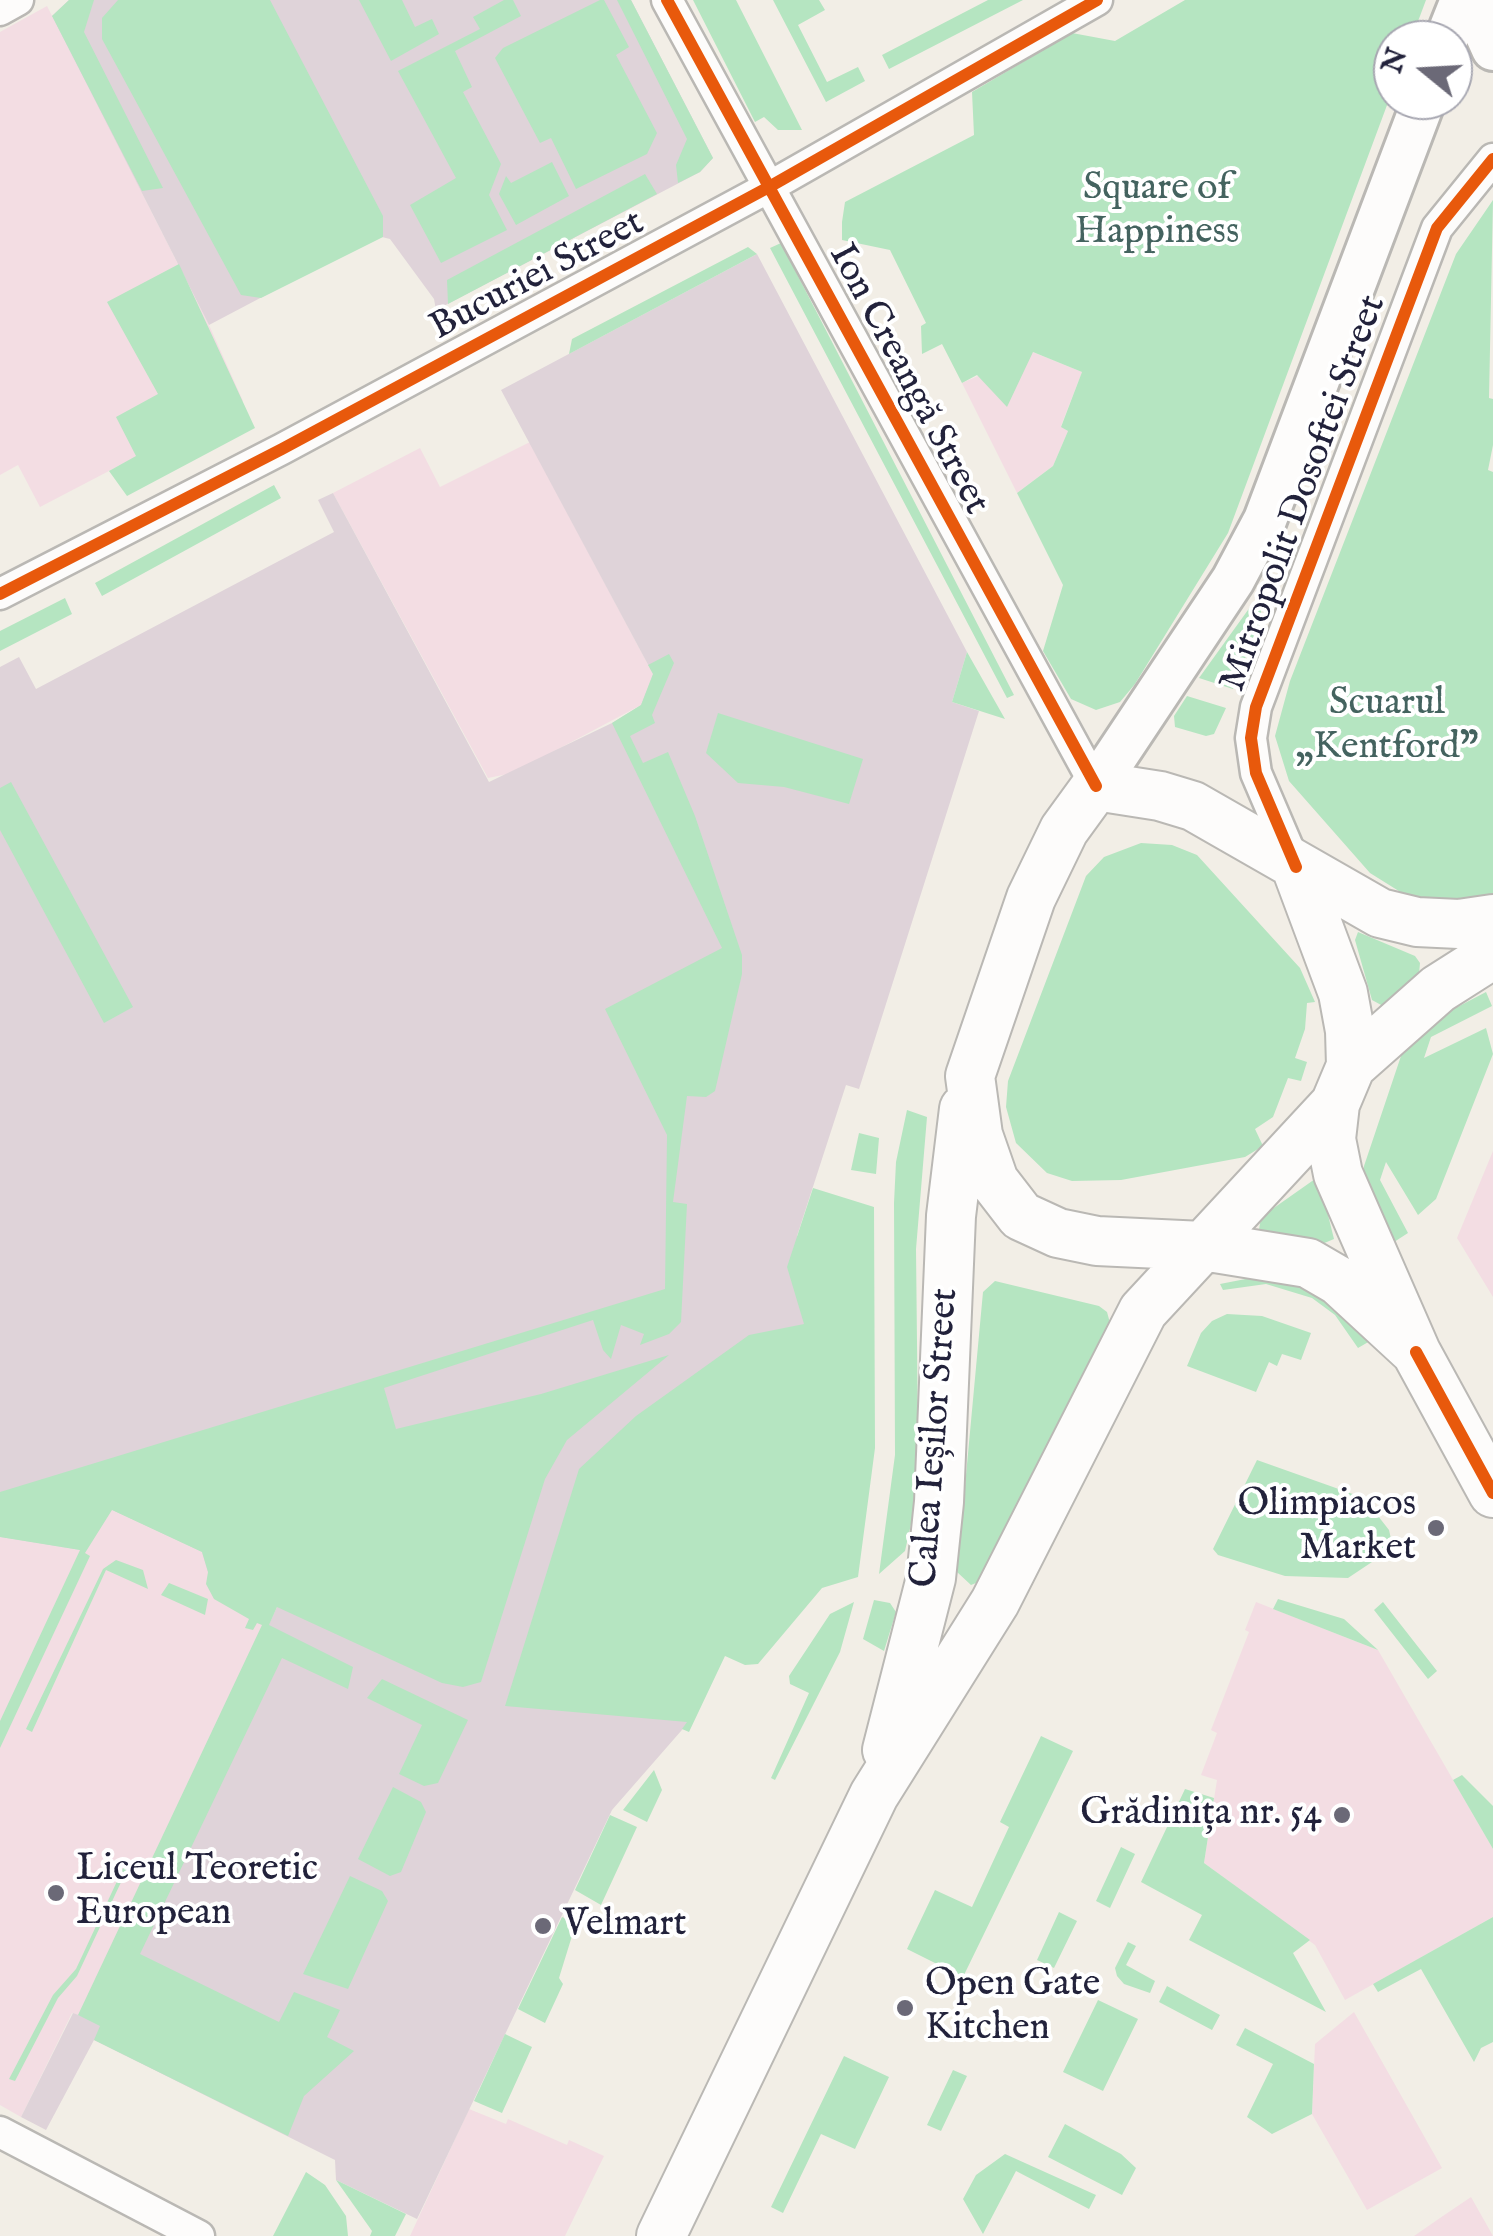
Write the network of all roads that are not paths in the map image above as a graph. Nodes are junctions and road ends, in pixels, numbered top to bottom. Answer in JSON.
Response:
{"nodes":[{"id":1,"x":18,"y":0,"type":"edge"},
{"id":2,"x":668,"y":0,"type":"edge"},
{"id":3,"x":1097,"y":0,"type":"edge"},
{"id":4,"x":1478,"y":0,"type":"edge"},
{"id":5,"x":0,"y":10,"type":"edge"},
{"id":6,"x":1493,"y":48,"type":"edge"},
{"id":7,"x":1416,"y":120,"type":"edge"},
{"id":8,"x":1493,"y":159,"type":"edge"},
{"id":9,"x":769,"y":188,"type":"junction"},
{"id":10,"x":0,"y":594,"type":"edge"},
{"id":11,"x":1096,"y":786,"type":"junction"},
{"id":12,"x":1296,"y":867,"type":"junction"},
{"id":13,"x":1493,"y":919,"type":"edge"},
{"id":14,"x":1493,"y":954,"type":"edge"},
{"id":15,"x":970,"y":1076,"type":"junction"},
{"id":16,"x":1343,"y":1085,"type":"junction"},
{"id":17,"x":1203,"y":1246,"type":"junction"},
{"id":18,"x":1416,"y":1352,"type":"junction"},
{"id":19,"x":1493,"y":1493,"type":"edge"},
{"id":20,"x":874,"y":1796,"type":"junction"},
{"id":21,"x":0,"y":2132,"type":"edge"},
{"id":22,"x":198,"y":2236,"type":"edge"},
{"id":23,"x":661,"y":2236,"type":"edge"}],
"edges":[{"from":1,"to":5,"type":"street"},
{"from":2,"to":9,"type":"street","name":"Ion Creangă Street"},
{"from":3,"to":9,"type":"street","name":"Bucuriei Street"},
{"from":4,"to":6,"type":"main road"},
{"from":7,"to":11,"type":"main road"},
{"from":8,"to":12,"type":"street","name":"Mitropolit Dosoftei Street"},
{"from":9,"to":10,"type":"street","name":"Bucuriei Street"},
{"from":9,"to":11,"type":"street","name":"Ion Creangă Street"},
{"from":11,"to":12,"type":"main road"},
{"from":11,"to":15,"type":"main road","name":"Calea Ieșilor Street"},
{"from":12,"to":13,"type":"main road"},
{"from":12,"to":16,"type":"main road"},
{"from":14,"to":16,"type":"main road","name":"Calea Ieșilor Street"},
{"from":15,"to":17,"type":"main road"},
{"from":15,"to":20,"type":"main road","name":"Calea Ieșilor Street"},
{"from":16,"to":17,"type":"main road","name":"Calea Ieșilor Street"},
{"from":16,"to":18,"type":"main road"},
{"from":17,"to":18,"type":"main road"},
{"from":17,"to":20,"type":"main road","name":"Calea Ieșilor Street"},
{"from":18,"to":19,"type":"main road"},
{"from":20,"to":23,"type":"main road","name":"Calea Ieșilor Street"},
{"from":21,"to":22,"type":"street"}]}
